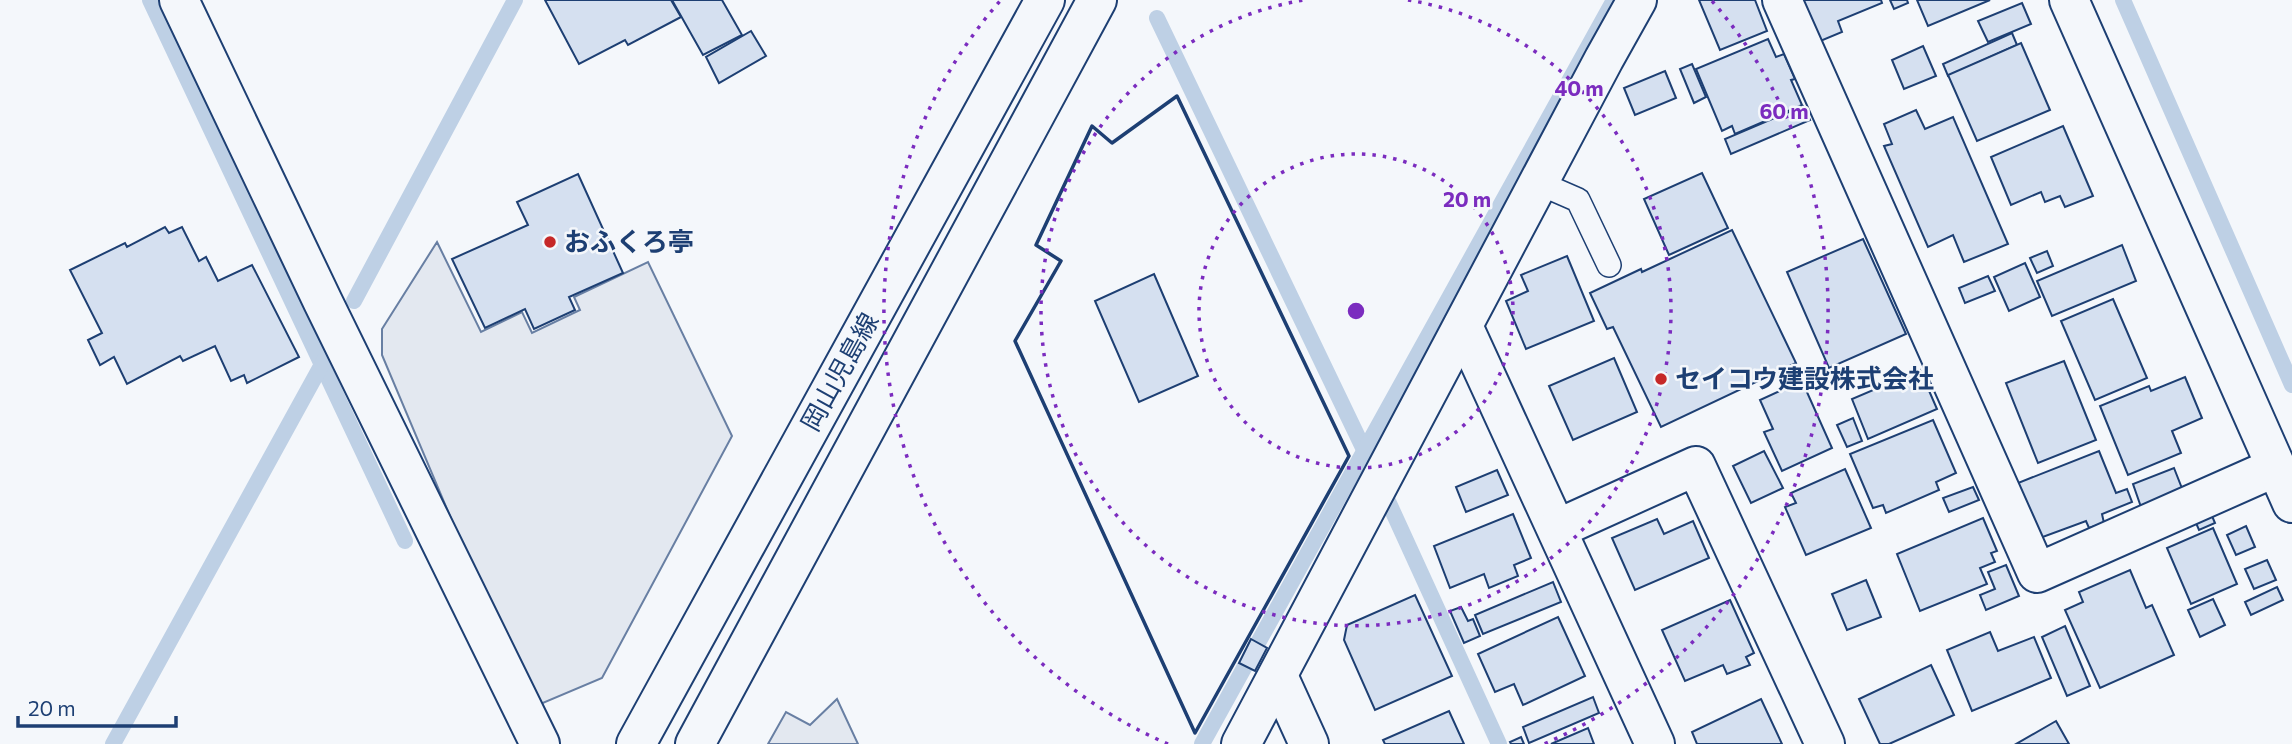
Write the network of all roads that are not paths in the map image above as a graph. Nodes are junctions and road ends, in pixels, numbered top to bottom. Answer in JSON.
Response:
{"nodes":[{"id":1,"x":180,"y":0,"type":"edge"},
{"id":2,"x":1045,"y":0,"type":"edge"},
{"id":3,"x":1097,"y":0,"type":"edge"},
{"id":4,"x":1637,"y":0,"type":"edge"},
{"id":5,"x":1782,"y":0,"type":"edge"},
{"id":6,"x":2069,"y":0,"type":"edge"},
{"id":7,"x":1539,"y":183,"type":"junction"},
{"id":8,"x":1609,"y":265,"type":"dead end"},
{"id":9,"x":1464,"y":326,"type":"junction"},
{"id":10,"x":2276,"y":467,"type":"junction"},
{"id":11,"x":2292,"y":503,"type":"edge"},
{"id":12,"x":1557,"y":529,"type":"junction"},
{"id":13,"x":1278,"y":676,"type":"junction"},
{"id":14,"x":540,"y":744,"type":"edge"},
{"id":15,"x":636,"y":744,"type":"edge"},
{"id":16,"x":695,"y":744,"type":"edge"},
{"id":17,"x":1241,"y":744,"type":"edge"},
{"id":18,"x":1309,"y":744,"type":"edge"},
{"id":19,"x":1655,"y":744,"type":"edge"},
{"id":20,"x":1825,"y":744,"type":"edge"}],
"edges":[{"from":1,"to":14,"type":"street"},
{"from":2,"to":15,"type":"street","name":"岡山児島線"},
{"from":3,"to":16,"type":"street","name":"岡山児島線"},
{"from":4,"to":7,"type":"street"},
{"from":5,"to":10,"type":"street"},
{"from":6,"to":10,"type":"street"},
{"from":7,"to":8,"type":"lane"},
{"from":7,"to":9,"type":"street"},
{"from":9,"to":12,"type":"street"},
{"from":9,"to":13,"type":"street"},
{"from":10,"to":11,"type":"street"},
{"from":12,"to":19,"type":"street"},
{"from":12,"to":20,"type":"street"},
{"from":13,"to":17,"type":"street"},
{"from":13,"to":18,"type":"street"}]}
